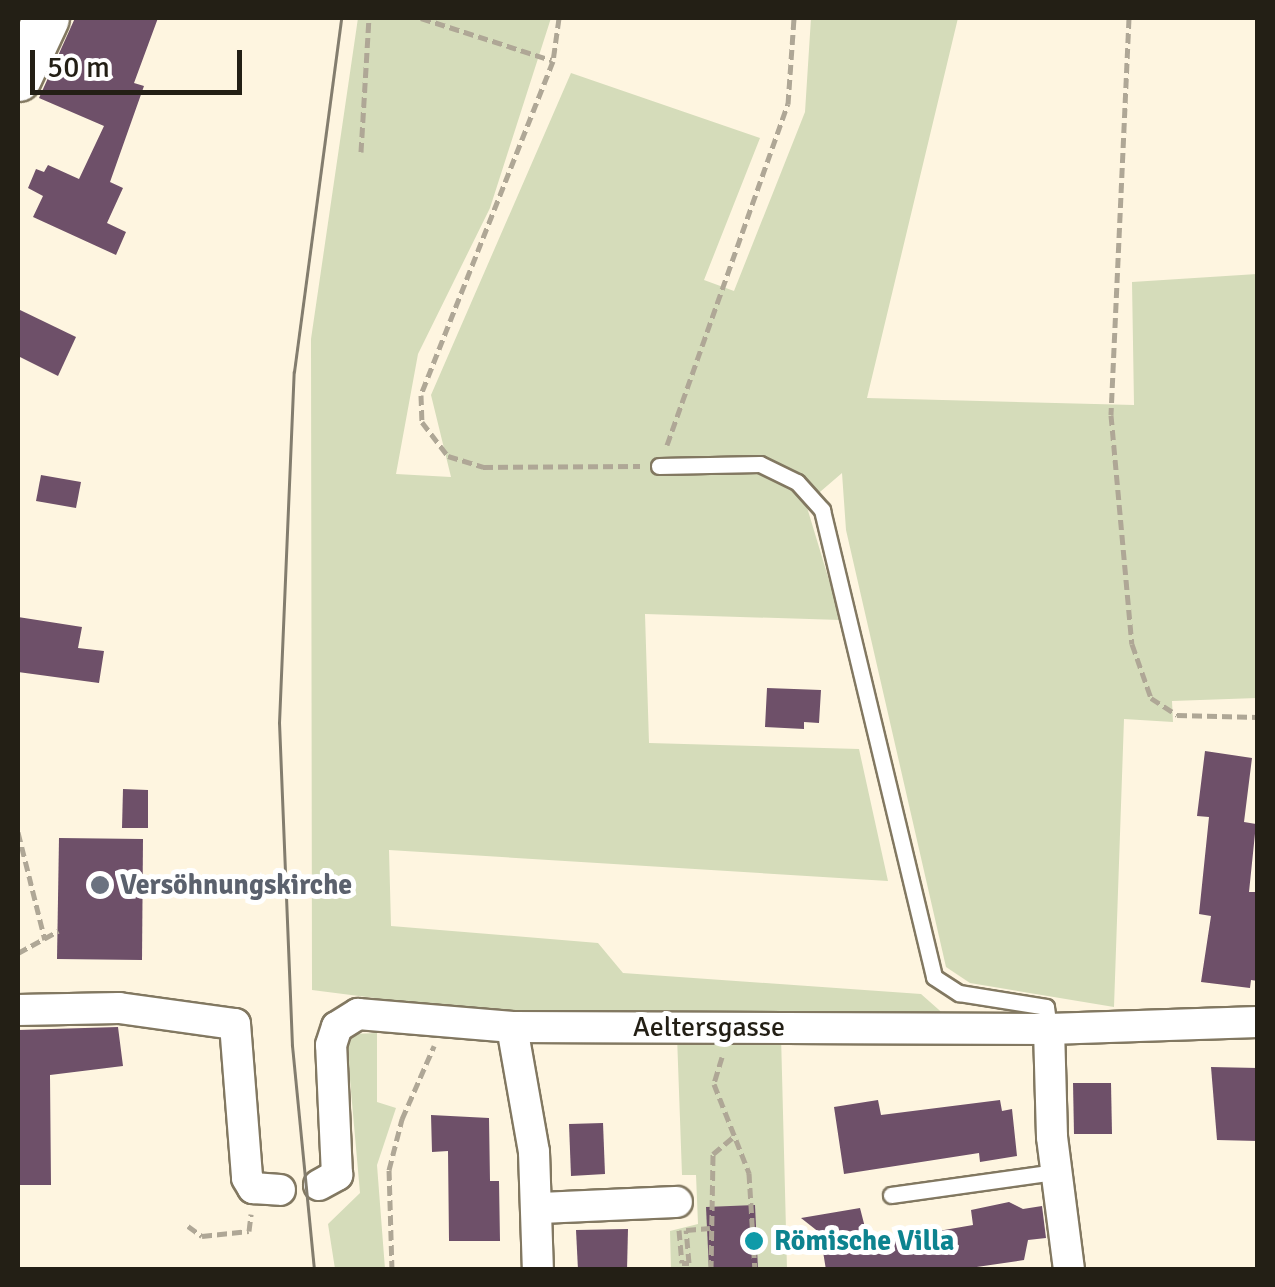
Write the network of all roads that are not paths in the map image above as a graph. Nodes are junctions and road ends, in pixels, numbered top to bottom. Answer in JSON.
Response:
{"nodes":[{"id":1,"x":46,"y":18,"type":"edge"},
{"id":2,"x":18,"y":78,"type":"edge"},
{"id":3,"x":659,"y":466,"type":"road end"},
{"id":4,"x":18,"y":1010,"type":"edge"},
{"id":5,"x":1258,"y":1022,"type":"edge"},
{"id":6,"x":512,"y":1026,"type":"junction"},
{"id":7,"x":1049,"y":1028,"type":"junction"},
{"id":8,"x":1054,"y":1172,"type":"junction"},
{"id":9,"x":320,"y":1185,"type":"dead end"},
{"id":10,"x":280,"y":1190,"type":"dead end"},
{"id":11,"x":891,"y":1196,"type":"dead end"},
{"id":12,"x":539,"y":1208,"type":"junction"},
{"id":13,"x":678,"y":1215,"type":"road end"},
{"id":14,"x":538,"y":1270,"type":"edge"},
{"id":15,"x":1069,"y":1270,"type":"edge"}],
"edges":[{"from":1,"to":2,"type":"street"},
{"from":3,"to":7,"type":"lane"},
{"from":4,"to":10,"type":"street"},
{"from":5,"to":7,"type":"street","name":"Aeltersgasse"},
{"from":6,"to":7,"type":"street","name":"Aeltersgasse"},
{"from":6,"to":9,"type":"street","name":"Aeltersgasse"},
{"from":6,"to":12,"type":"street"},
{"from":7,"to":8,"type":"street"},
{"from":8,"to":11,"type":"lane"},
{"from":8,"to":15,"type":"street"},
{"from":12,"to":13,"type":"street"},
{"from":12,"to":14,"type":"street"}]}
